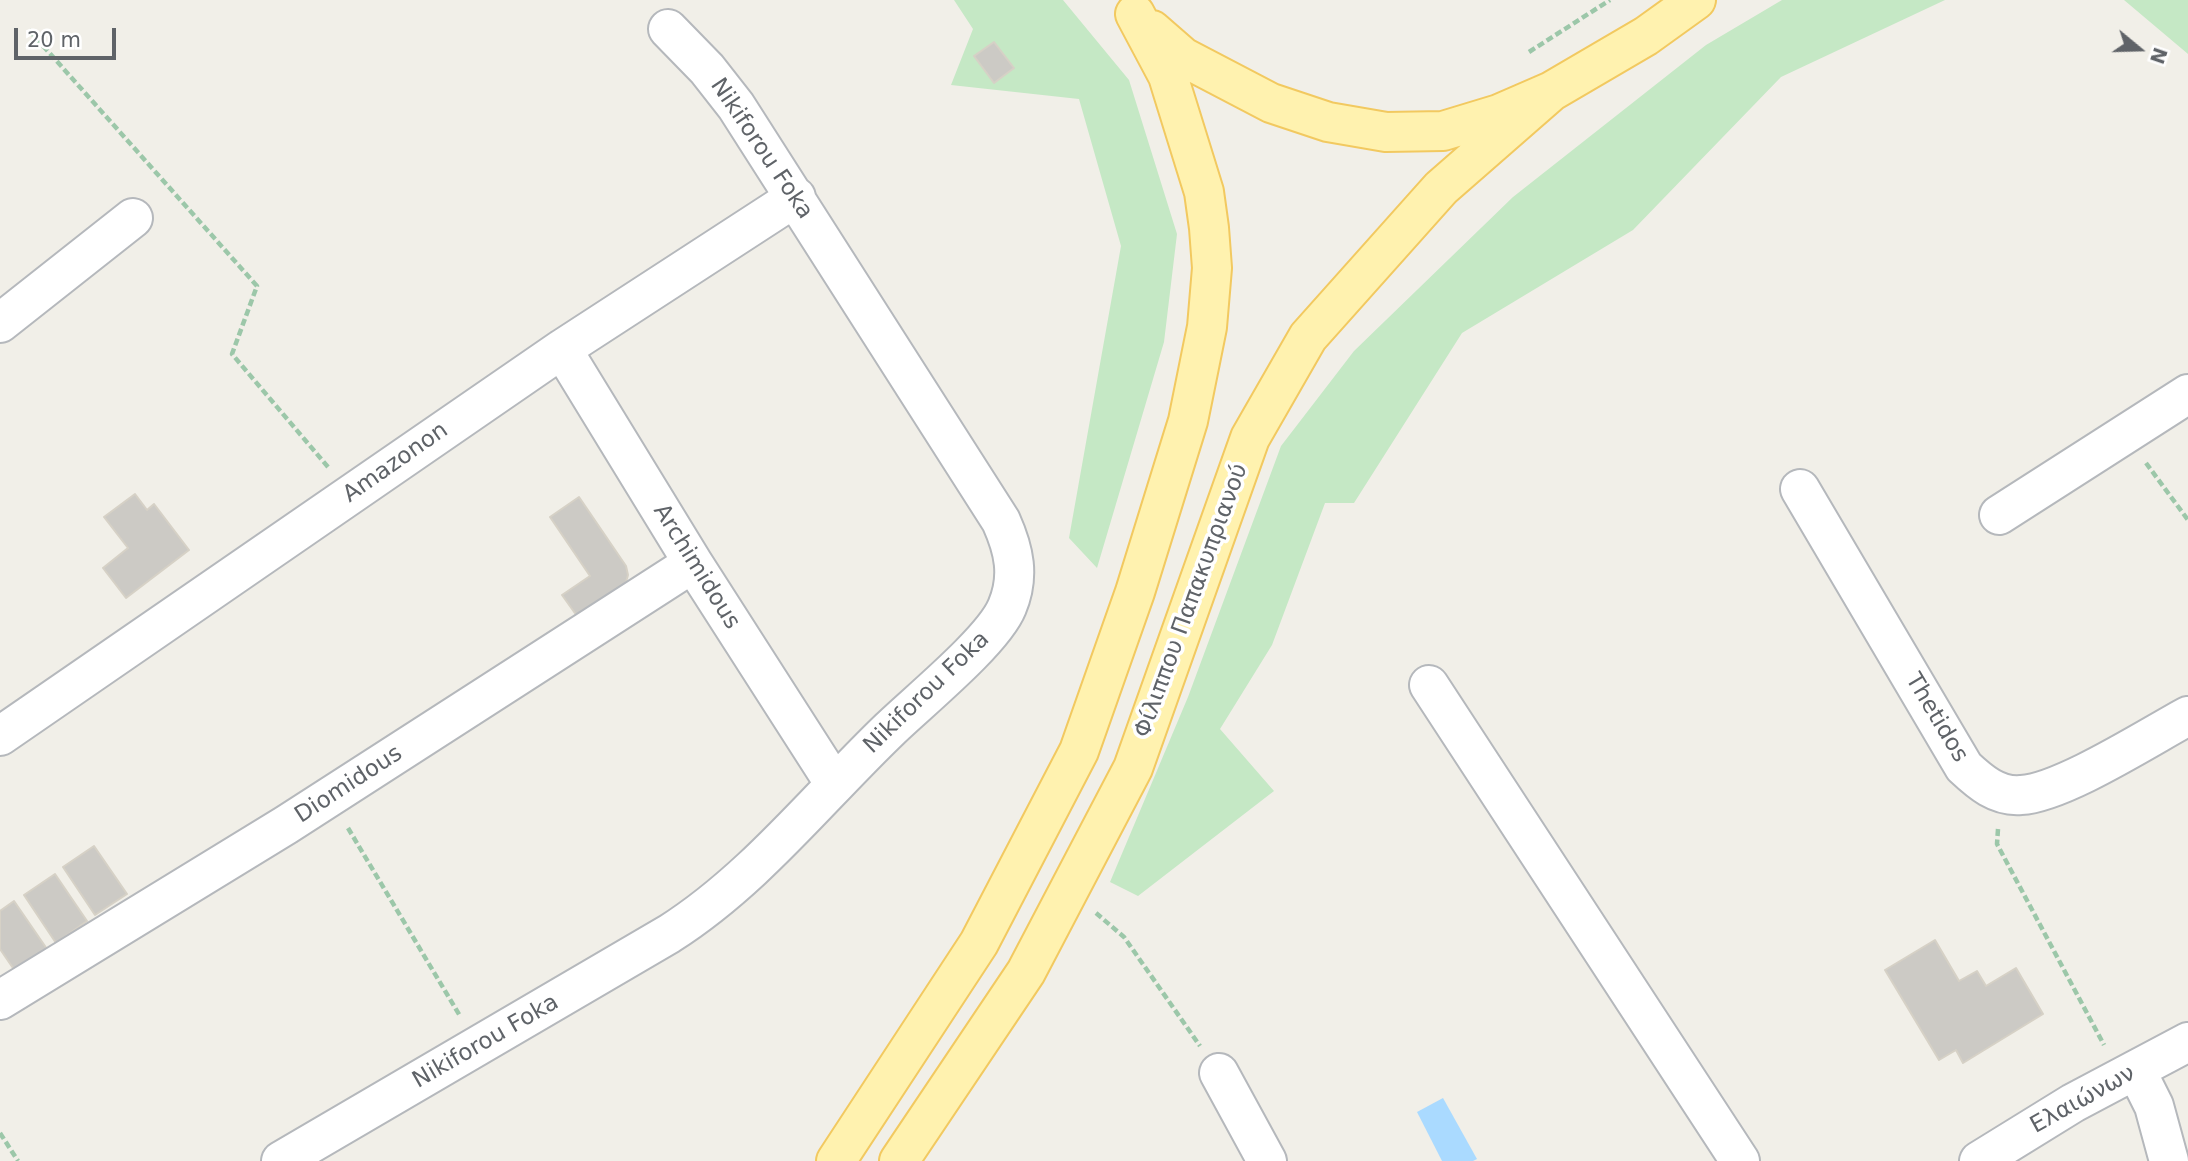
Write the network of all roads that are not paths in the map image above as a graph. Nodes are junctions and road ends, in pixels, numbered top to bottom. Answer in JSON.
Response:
{"nodes":[{"id":1,"x":1696,"y":0,"type":"edge"},
{"id":2,"x":1127,"y":7,"type":"edge"},
{"id":3,"x":667,"y":29,"type":"dead end"},
{"id":4,"x":1552,"y":91,"type":"junction"},
{"id":5,"x":796,"y":197,"type":"junction"},
{"id":6,"x":133,"y":218,"type":"dead end"},
{"id":7,"x":0,"y":323,"type":"edge"},
{"id":8,"x":562,"y":349,"type":"junction"},
{"id":9,"x":2188,"y":394,"type":"edge"},
{"id":10,"x":1800,"y":489,"type":"dead end"},
{"id":11,"x":1999,"y":515,"type":"dead end"},
{"id":12,"x":693,"y":563,"type":"junction"},
{"id":13,"x":1429,"y":685,"type":"dead end"},
{"id":14,"x":2188,"y":716,"type":"edge"},
{"id":15,"x":0,"y":736,"type":"edge"},
{"id":16,"x":834,"y":783,"type":"junction"},
{"id":17,"x":0,"y":1000,"type":"edge"},
{"id":18,"x":2188,"y":1042,"type":"edge"},
{"id":19,"x":1219,"y":1073,"type":"road end"},
{"id":20,"x":2129,"y":1074,"type":"junction"},
{"id":21,"x":281,"y":1161,"type":"edge"},
{"id":22,"x":836,"y":1161,"type":"edge"},
{"id":23,"x":898,"y":1161,"type":"edge"},
{"id":24,"x":1267,"y":1161,"type":"edge"},
{"id":25,"x":1740,"y":1161,"type":"edge"},
{"id":26,"x":1979,"y":1161,"type":"edge"},
{"id":27,"x":2169,"y":1161,"type":"edge"}],
"edges":[{"from":1,"to":4,"type":"main road"},
{"from":2,"to":4,"type":"main road"},
{"from":2,"to":22,"type":"main road"},
{"from":3,"to":5,"type":"street","name":"Nikiforou Foka"},
{"from":4,"to":23,"type":"main road","name":"Φίλιππου Παπακυπριανού"},
{"from":5,"to":8,"type":"street","name":"Amazonon"},
{"from":5,"to":16,"type":"street","name":"Nikiforou Foka"},
{"from":6,"to":7,"type":"street"},
{"from":8,"to":12,"type":"street","name":"Archimidous"},
{"from":8,"to":15,"type":"street","name":"Amazonon"},
{"from":9,"to":11,"type":"street"},
{"from":10,"to":14,"type":"street","name":"Thetidos"},
{"from":12,"to":16,"type":"street","name":"Archimidous"},
{"from":12,"to":17,"type":"street","name":"Diomidous"},
{"from":13,"to":25,"type":"street"},
{"from":16,"to":21,"type":"street","name":"Nikiforou Foka"},
{"from":18,"to":20,"type":"street","name":"Ελαιώνων"},
{"from":19,"to":24,"type":"street"},
{"from":20,"to":26,"type":"street","name":"Ελαιώνων"},
{"from":20,"to":27,"type":"street"}]}
